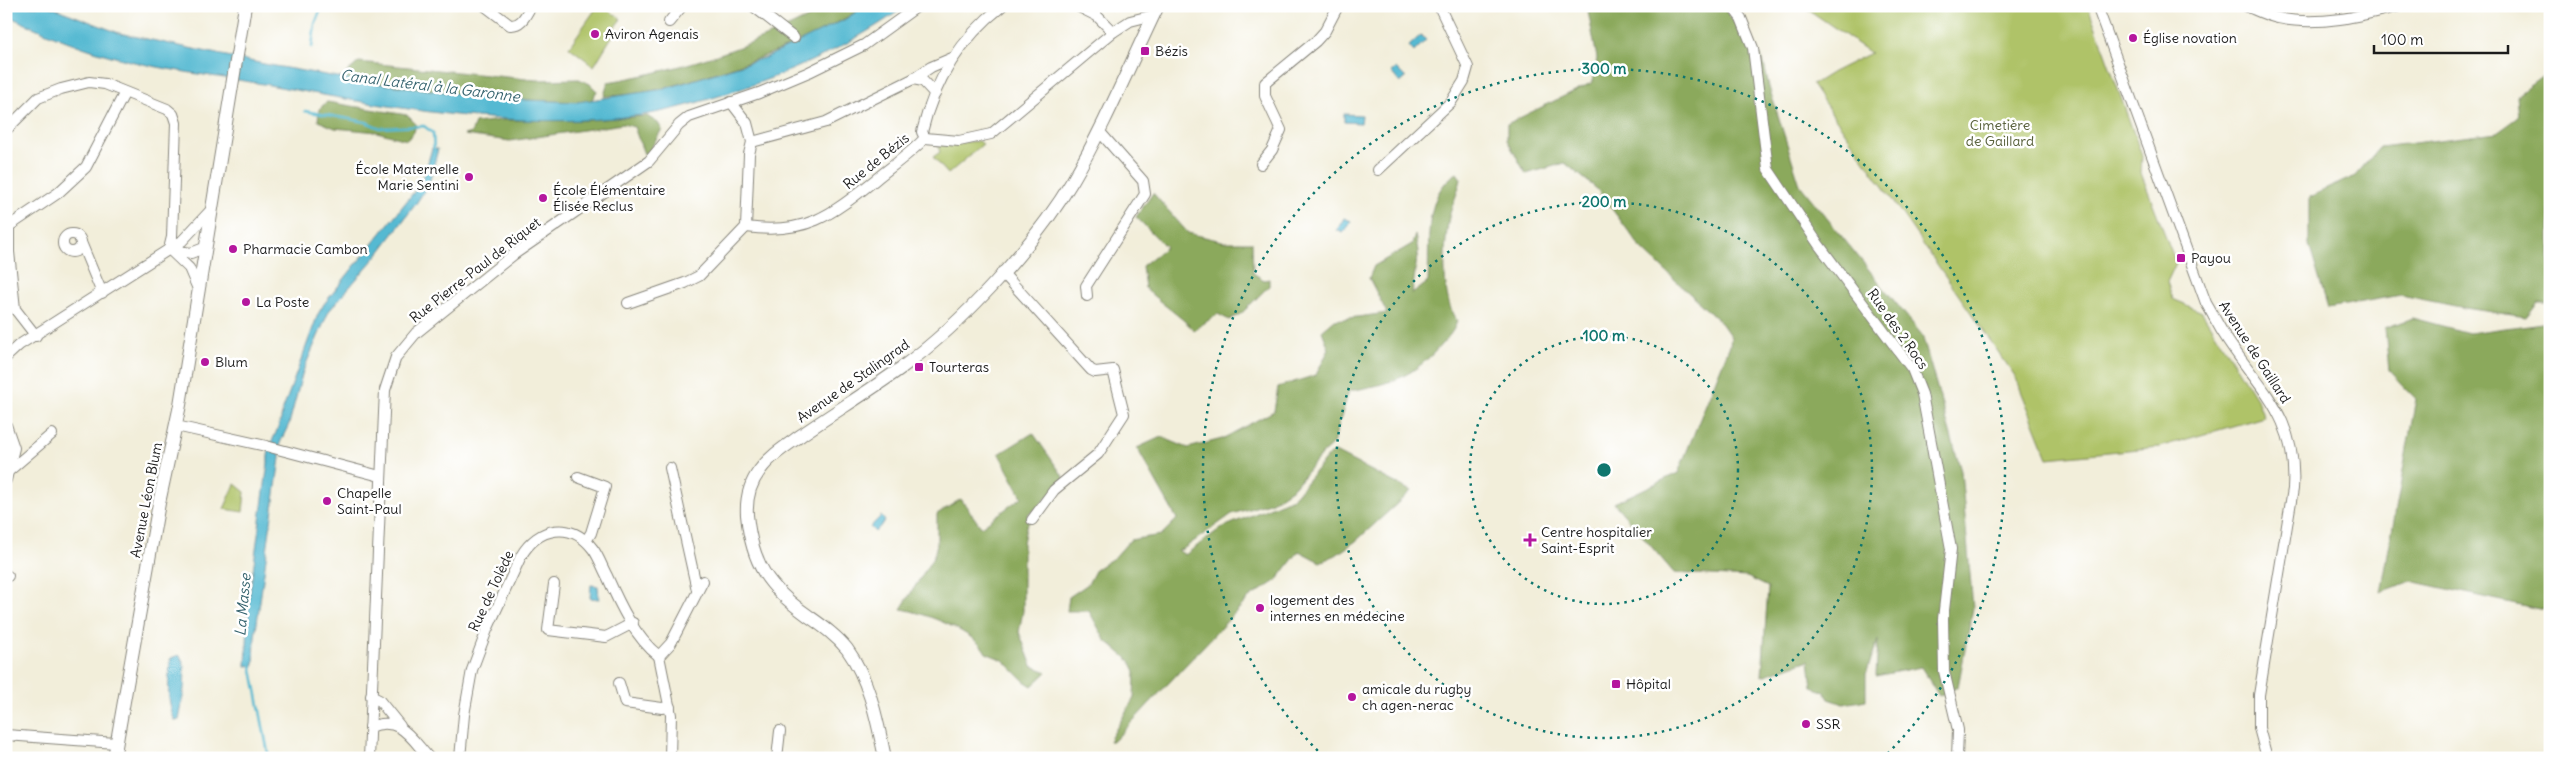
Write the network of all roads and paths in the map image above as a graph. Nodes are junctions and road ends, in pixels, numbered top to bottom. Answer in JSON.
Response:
{"nodes":[{"id":1,"x":245,"y":6,"type":"edge"},
{"id":2,"x":485,"y":6,"type":"edge"},
{"id":3,"x":682,"y":6,"type":"edge"},
{"id":4,"x":753,"y":6,"type":"edge"},
{"id":5,"x":918,"y":6,"type":"edge"},
{"id":6,"x":1002,"y":6,"type":"edge"},
{"id":7,"x":1077,"y":6,"type":"edge"},
{"id":8,"x":1338,"y":6,"type":"edge"},
{"id":9,"x":1439,"y":6,"type":"edge"},
{"id":10,"x":1732,"y":6,"type":"edge"},
{"id":11,"x":2097,"y":6,"type":"edge"},
{"id":12,"x":2246,"y":6,"type":"edge"},
{"id":13,"x":2400,"y":6,"type":"edge"},
{"id":14,"x":529,"y":7,"type":"edge"},
{"id":15,"x":1156,"y":11,"type":"edge"},
{"id":16,"x":669,"y":22,"type":"dead end"},
{"id":17,"x":1117,"y":29,"type":"junction"},
{"id":18,"x":1147,"y":29,"type":"junction"},
{"id":19,"x":794,"y":38,"type":"dead end"},
{"id":20,"x":952,"y":58,"type":"junction"},
{"id":21,"x":913,"y":79,"type":"junction"},
{"id":22,"x":124,"y":94,"type":"junction"},
{"id":23,"x":935,"y":94,"type":"junction"},
{"id":24,"x":731,"y":102,"type":"junction"},
{"id":25,"x":6,"y":130,"type":"edge"},
{"id":26,"x":1099,"y":131,"type":"junction"},
{"id":27,"x":925,"y":138,"type":"junction"},
{"id":28,"x":752,"y":142,"type":"junction"},
{"id":29,"x":1261,"y":164,"type":"dead end"},
{"id":30,"x":1378,"y":170,"type":"dead end"},
{"id":31,"x":211,"y":210,"type":"junction"},
{"id":32,"x":8,"y":224,"type":"edge"},
{"id":33,"x":746,"y":227,"type":"junction"},
{"id":34,"x":80,"y":240,"type":"dead end"},
{"id":35,"x":182,"y":241,"type":"junction"},
{"id":36,"x":204,"y":248,"type":"junction"},
{"id":37,"x":170,"y":249,"type":"junction"},
{"id":38,"x":8,"y":255,"type":"edge"},
{"id":39,"x":1002,"y":272,"type":"junction"},
{"id":40,"x":198,"y":289,"type":"junction"},
{"id":41,"x":102,"y":293,"type":"junction"},
{"id":42,"x":1088,"y":296,"type":"dead end"},
{"id":43,"x":6,"y":301,"type":"edge"},
{"id":44,"x":628,"y":303,"type":"dead end"},
{"id":45,"x":15,"y":309,"type":"junction"},
{"id":46,"x":36,"y":336,"type":"junction"},
{"id":47,"x":19,"y":345,"type":"junction"},
{"id":48,"x":6,"y":352,"type":"edge"},
{"id":49,"x":6,"y":358,"type":"edge"},
{"id":50,"x":6,"y":425,"type":"edge"},
{"id":51,"x":176,"y":426,"type":"junction"},
{"id":52,"x":52,"y":434,"type":"dead end"},
{"id":53,"x":14,"y":448,"type":"junction"},
{"id":54,"x":31,"y":452,"type":"junction"},
{"id":55,"x":670,"y":468,"type":"dead end"},
{"id":56,"x":8,"y":475,"type":"edge"},
{"id":57,"x":380,"y":476,"type":"junction"},
{"id":58,"x":578,"y":477,"type":"dead end"},
{"id":59,"x":1032,"y":520,"type":"dead end"},
{"id":60,"x":586,"y":541,"type":"junction"},
{"id":61,"x":554,"y":584,"type":"dead end"},
{"id":62,"x":632,"y":623,"type":"junction"},
{"id":63,"x":659,"y":656,"type":"junction"},
{"id":64,"x":619,"y":684,"type":"dead end"},
{"id":65,"x":372,"y":696,"type":"junction"},
{"id":66,"x":670,"y":707,"type":"junction"},
{"id":67,"x":370,"y":727,"type":"junction"},
{"id":68,"x":402,"y":728,"type":"junction"},
{"id":69,"x":780,"y":731,"type":"dead end"},
{"id":70,"x":6,"y":735,"type":"edge"},
{"id":71,"x":116,"y":743,"type":"junction"},
{"id":72,"x":114,"y":758,"type":"edge"},
{"id":73,"x":369,"y":758,"type":"edge"},
{"id":74,"x":428,"y":758,"type":"edge"},
{"id":75,"x":460,"y":758,"type":"edge"},
{"id":76,"x":670,"y":758,"type":"edge"},
{"id":77,"x":778,"y":758,"type":"edge"},
{"id":78,"x":885,"y":758,"type":"edge"},
{"id":79,"x":1957,"y":758,"type":"edge"},
{"id":80,"x":2267,"y":758,"type":"edge"}],
"edges":[{"from":1,"to":31,"type":"main road","name":"Avenue Léon Blum"},
{"from":2,"to":14,"type":"street"},
{"from":3,"to":16,"type":"street"},
{"from":4,"to":19,"type":"street"},
{"from":5,"to":24,"type":"street","name":"Rue Pierre-Paul de Riquet"},
{"from":6,"to":20,"type":"street"},
{"from":7,"to":17,"type":"street"},
{"from":8,"to":29,"type":"street"},
{"from":9,"to":30,"type":"street"},
{"from":10,"to":79,"type":"street","name":"Rue des 2 Rocs"},
{"from":11,"to":80,"type":"street","name":"Avenue de Gaillard"},
{"from":12,"to":13,"type":"street"},
{"from":15,"to":17,"type":"street","name":"Rue de Bézis"},
{"from":15,"to":18,"type":"main road","name":"Avenue de Stalingrad"},
{"from":17,"to":18,"type":"street"},
{"from":17,"to":27,"type":"street","name":"Rue de Bézis"},
{"from":18,"to":26,"type":"main road","name":"Avenue de Stalingrad"},
{"from":20,"to":21,"type":"street"},
{"from":20,"to":23,"type":"street"},
{"from":21,"to":23,"type":"street"},
{"from":21,"to":28,"type":"street"},
{"from":22,"to":25,"type":"street"},
{"from":22,"to":32,"type":"street"},
{"from":22,"to":37,"type":"street"},
{"from":23,"to":27,"type":"street"},
{"from":24,"to":28,"type":"street"},
{"from":24,"to":57,"type":"street","name":"Rue Pierre-Paul de Riquet"},
{"from":26,"to":39,"type":"main road","name":"Avenue de Stalingrad"},
{"from":26,"to":42,"type":"street"},
{"from":27,"to":33,"type":"street","name":"Rue de Bézis"},
{"from":28,"to":33,"type":"street"},
{"from":31,"to":35,"type":"street"},
{"from":31,"to":36,"type":"main road","name":"Avenue Léon Blum"},
{"from":32,"to":38,"type":"street"},
{"from":33,"to":44,"type":"street"},
{"from":34,"to":41,"type":"street"},
{"from":35,"to":36,"type":"street"},
{"from":35,"to":37,"type":"street"},
{"from":36,"to":37,"type":"street"},
{"from":36,"to":40,"type":"main road","name":"Avenue Léon Blum"},
{"from":37,"to":40,"type":"street"},
{"from":37,"to":41,"type":"street"},
{"from":38,"to":45,"type":"street"},
{"from":39,"to":59,"type":"street"},
{"from":39,"to":78,"type":"main road","name":"Avenue de Stalingrad"},
{"from":40,"to":51,"type":"main road","name":"Avenue Léon Blum"},
{"from":41,"to":46,"type":"street"},
{"from":43,"to":45,"type":"street"},
{"from":45,"to":46,"type":"street"},
{"from":46,"to":47,"type":"street"},
{"from":47,"to":48,"type":"street"},
{"from":47,"to":49,"type":"street"},
{"from":50,"to":53,"type":"street"},
{"from":51,"to":57,"type":"street"},
{"from":51,"to":71,"type":"main road","name":"Avenue Léon Blum"},
{"from":52,"to":54,"type":"street"},
{"from":53,"to":54,"type":"street"},
{"from":53,"to":56,"type":"street"},
{"from":54,"to":56,"type":"street"},
{"from":55,"to":63,"type":"street"},
{"from":57,"to":65,"type":"street","name":"Rue Pierre-Paul de Riquet"},
{"from":58,"to":60,"type":"street"},
{"from":60,"to":62,"type":"street"},
{"from":60,"to":75,"type":"street","name":"Rue de Tolède"},
{"from":61,"to":62,"type":"street"},
{"from":62,"to":63,"type":"street"},
{"from":63,"to":66,"type":"street"},
{"from":64,"to":66,"type":"street"},
{"from":65,"to":67,"type":"street","name":"Rue Pierre-Paul de Riquet"},
{"from":65,"to":68,"type":"street"},
{"from":66,"to":76,"type":"street"},
{"from":67,"to":68,"type":"street"},
{"from":67,"to":73,"type":"street","name":"Rue Pierre-Paul de Riquet"},
{"from":68,"to":74,"type":"street"},
{"from":69,"to":77,"type":"street"},
{"from":70,"to":71,"type":"street"},
{"from":71,"to":72,"type":"main road","name":"Avenue Léon Blum"}]}
